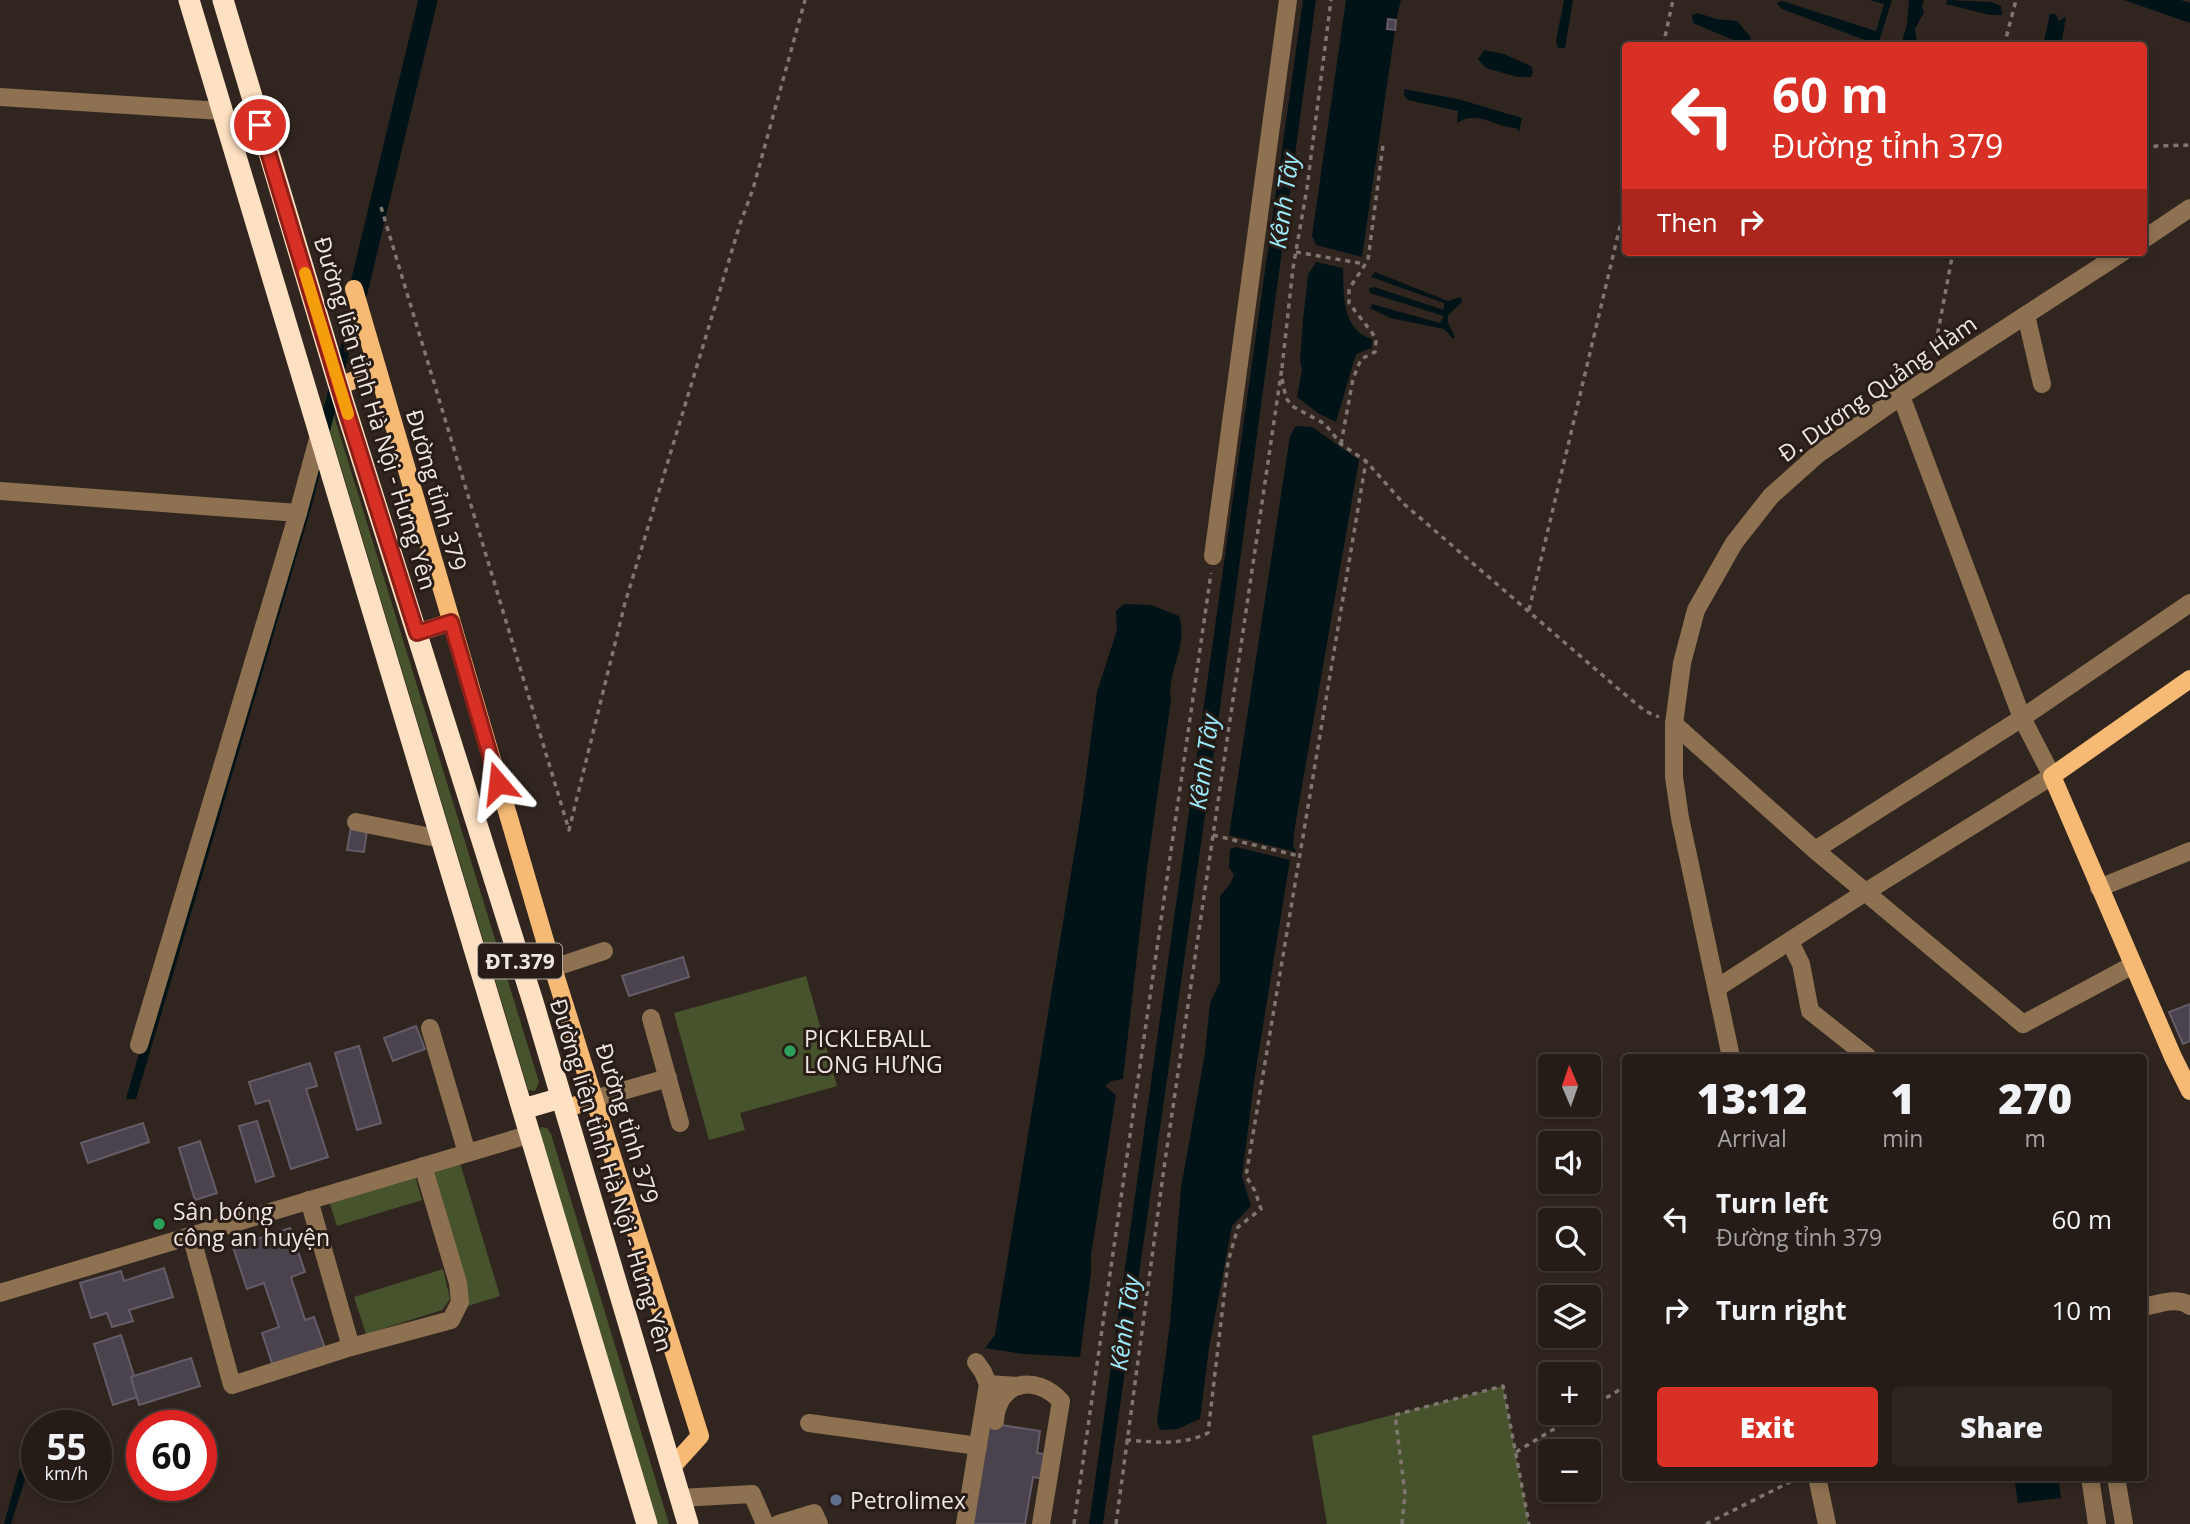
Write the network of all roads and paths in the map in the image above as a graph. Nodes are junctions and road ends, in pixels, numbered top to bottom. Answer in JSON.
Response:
{"nodes":[{"id":1,"x":189,"y":0,"type":"edge"},
{"id":2,"x":223,"y":0,"type":"edge"},
{"id":3,"x":805,"y":0,"type":"edge"},
{"id":4,"x":1288,"y":0,"type":"edge"},
{"id":5,"x":1331,"y":0,"type":"edge"},
{"id":6,"x":1673,"y":0,"type":"edge"},
{"id":7,"x":2016,"y":0,"type":"edge"},
{"id":8,"x":1664,"y":42,"type":"edge"},
{"id":9,"x":2005,"y":42,"type":"edge"},
{"id":10,"x":0,"y":97,"type":"edge"},
{"id":11,"x":222,"y":111,"type":"junction"},
{"id":12,"x":1383,"y":145,"type":"dead end"},
{"id":13,"x":2190,"y":145,"type":"edge"},
{"id":14,"x":2147,"y":149,"type":"edge"},
{"id":15,"x":381,"y":207,"type":"dead end"},
{"id":16,"x":2190,"y":208,"type":"edge"},
{"id":17,"x":1622,"y":218,"type":"edge"},
{"id":18,"x":2147,"y":237,"type":"edge"},
{"id":19,"x":1296,"y":252,"type":"junction"},
{"id":20,"x":1952,"y":256,"type":"edge"},
{"id":21,"x":2117,"y":256,"type":"edge"},
{"id":22,"x":1365,"y":264,"type":"junction"},
{"id":23,"x":354,"y":289,"type":"dead end"},
{"id":24,"x":2026,"y":315,"type":"junction"},
{"id":25,"x":1282,"y":367,"type":"junction"},
{"id":26,"x":377,"y":372,"type":"junction"},
{"id":27,"x":1929,"y":377,"type":"junction"},
{"id":28,"x":2042,"y":384,"type":"dead end"},
{"id":29,"x":341,"y":393,"type":"junction"},
{"id":30,"x":1901,"y":396,"type":"junction"},
{"id":31,"x":319,"y":435,"type":"junction"},
{"id":32,"x":1341,"y":444,"type":"junction"},
{"id":33,"x":1366,"y":461,"type":"junction"},
{"id":34,"x":0,"y":491,"type":"edge"},
{"id":35,"x":298,"y":513,"type":"junction"},
{"id":36,"x":1213,"y":556,"type":"joint"},
{"id":37,"x":2190,"y":603,"type":"edge"},
{"id":38,"x":1529,"y":610,"type":"junction"},
{"id":39,"x":451,"y":622,"type":"junction"},
{"id":40,"x":417,"y":633,"type":"junction"},
{"id":41,"x":2190,"y":678,"type":"edge"},
{"id":42,"x":2022,"y":718,"type":"junction"},
{"id":43,"x":1674,"y":724,"type":"junction"},
{"id":44,"x":2052,"y":776,"type":"junction"},
{"id":45,"x":356,"y":822,"type":"dead end"},
{"id":46,"x":1213,"y":835,"type":"junction"},
{"id":47,"x":441,"y":839,"type":"junction"},
{"id":48,"x":1815,"y":850,"type":"junction"},
{"id":49,"x":2190,"y":851,"type":"edge"},
{"id":50,"x":1300,"y":856,"type":"junction"},
{"id":51,"x":2099,"y":888,"type":"junction"},
{"id":52,"x":1864,"y":892,"type":"junction"},
{"id":53,"x":1790,"y":942,"type":"junction"},
{"id":54,"x":604,"y":951,"type":"dead end"},
{"id":55,"x":2133,"y":965,"type":"junction"},
{"id":56,"x":553,"y":968,"type":"junction"},
{"id":57,"x":525,"y":976,"type":"junction"},
{"id":58,"x":1717,"y":988,"type":"junction"},
{"id":59,"x":651,"y":1018,"type":"dead end"},
{"id":60,"x":430,"y":1028,"type":"dead end"},
{"id":61,"x":139,"y":1045,"type":"dead end"},
{"id":62,"x":1730,"y":1054,"type":"edge"},
{"id":63,"x":1864,"y":1054,"type":"edge"},
{"id":64,"x":668,"y":1078,"type":"junction"},
{"id":65,"x":2190,"y":1091,"type":"edge"},
{"id":66,"x":594,"y":1099,"type":"junction"},
{"id":67,"x":563,"y":1103,"type":"junction"},
{"id":68,"x":523,"y":1109,"type":"junction"},
{"id":69,"x":680,"y":1123,"type":"dead end"},
{"id":70,"x":531,"y":1134,"type":"junction"},
{"id":71,"x":467,"y":1153,"type":"junction"},
{"id":72,"x":423,"y":1166,"type":"junction"},
{"id":73,"x":309,"y":1200,"type":"junction"},
{"id":74,"x":191,"y":1235,"type":"junction"},
{"id":75,"x":0,"y":1293,"type":"edge"},
{"id":76,"x":2147,"y":1306,"type":"edge"},
{"id":77,"x":2190,"y":1306,"type":"edge"},
{"id":78,"x":351,"y":1347,"type":"junction"},
{"id":79,"x":976,"y":1362,"type":"dead end"},
{"id":80,"x":988,"y":1384,"type":"junction"},
{"id":81,"x":1019,"y":1386,"type":"junction"},
{"id":82,"x":1622,"y":1389,"type":"edge"},
{"id":83,"x":1601,"y":1401,"type":"edge"},
{"id":84,"x":995,"y":1422,"type":"dead end"},
{"id":85,"x":809,"y":1423,"type":"dead end"},
{"id":86,"x":1561,"y":1425,"type":"edge"},
{"id":87,"x":1126,"y":1440,"type":"junction"},
{"id":88,"x":978,"y":1446,"type":"junction"},
{"id":89,"x":1516,"y":1452,"type":"junction"},
{"id":90,"x":671,"y":1468,"type":"junction"},
{"id":91,"x":1792,"y":1481,"type":"edge"},
{"id":92,"x":1818,"y":1481,"type":"edge"},
{"id":93,"x":2091,"y":1481,"type":"edge"},
{"id":94,"x":2117,"y":1481,"type":"edge"},
{"id":95,"x":680,"y":1498,"type":"junction"},
{"id":96,"x":647,"y":1524,"type":"edge"},
{"id":97,"x":688,"y":1524,"type":"edge"},
{"id":98,"x":765,"y":1524,"type":"edge"},
{"id":99,"x":778,"y":1524,"type":"edge"},
{"id":100,"x":819,"y":1524,"type":"edge"},
{"id":101,"x":965,"y":1524,"type":"edge"},
{"id":102,"x":1041,"y":1524,"type":"edge"},
{"id":103,"x":1074,"y":1524,"type":"edge"},
{"id":104,"x":1116,"y":1524,"type":"edge"},
{"id":105,"x":1402,"y":1524,"type":"edge"},
{"id":106,"x":1529,"y":1524,"type":"edge"},
{"id":107,"x":1706,"y":1524,"type":"edge"},
{"id":108,"x":1827,"y":1524,"type":"edge"},
{"id":109,"x":2097,"y":1524,"type":"edge"},
{"id":110,"x":2124,"y":1524,"type":"edge"}],
"edges":[{"from":1,"to":11,"type":"highway","number":"ĐT.379"},
{"from":2,"to":29,"type":"highway","name":"Đường liên tỉnh Hà Nội - Hưng Yên","number":"ĐT.379"},
{"from":3,"to":15,"type":"path"},
{"from":4,"to":36,"type":"street"},
{"from":5,"to":19,"type":"path"},
{"from":6,"to":8,"type":"path"},
{"from":7,"to":9,"type":"path"},
{"from":10,"to":11,"type":"street"},
{"from":11,"to":31,"type":"highway","number":"ĐT.379"},
{"from":12,"to":22,"type":"path"},
{"from":13,"to":14,"type":"path"},
{"from":16,"to":18,"type":"street"},
{"from":17,"to":38,"type":"path"},
{"from":19,"to":22,"type":"path"},
{"from":19,"to":25,"type":"path"},
{"from":20,"to":27,"type":"path"},
{"from":21,"to":24,"type":"street","name":"Đ. Dương Quảng Hàm"},
{"from":22,"to":32,"type":"path"},
{"from":23,"to":26,"type":"main road","name":"Đường tỉnh 379"},
{"from":24,"to":27,"type":"street","name":"Đ. Dương Quảng Hàm"},
{"from":24,"to":28,"type":"street"},
{"from":25,"to":32,"type":"path"},
{"from":25,"to":46,"type":"path"},
{"from":26,"to":29,"type":"main road"},
{"from":26,"to":39,"type":"main road","name":"Đường tỉnh 379"},
{"from":27,"to":30,"type":"street","name":"Đ. Dương Quảng Hàm"},
{"from":29,"to":40,"type":"highway","name":"Đường liên tỉnh Hà Nội - Hưng Yên","number":"ĐT.379"},
{"from":30,"to":42,"type":"street"},
{"from":30,"to":43,"type":"street","name":"Đ. Dương Quảng Hàm"},
{"from":31,"to":35,"type":"street"},
{"from":31,"to":47,"type":"highway","number":"ĐT.379"},
{"from":32,"to":33,"type":"path"},
{"from":33,"to":38,"type":"path"},
{"from":33,"to":50,"type":"path"},
{"from":34,"to":35,"type":"street"},
{"from":35,"to":61,"type":"street"},
{"from":36,"to":103,"type":"path"},
{"from":37,"to":42,"type":"street"},
{"from":38,"to":43,"type":"path"},
{"from":39,"to":40,"type":"main road"},
{"from":39,"to":56,"type":"main road","name":"Đường tỉnh 379"},
{"from":40,"to":57,"type":"highway","name":"Đường liên tỉnh Hà Nội - Hưng Yên","number":"ĐT.379"},
{"from":41,"to":44,"type":"main road"},
{"from":42,"to":44,"type":"street"},
{"from":42,"to":48,"type":"street"},
{"from":43,"to":48,"type":"street"},
{"from":43,"to":58,"type":"street","name":"Đ. Dương Quảng Hàm"},
{"from":44,"to":51,"type":"main road"},
{"from":44,"to":52,"type":"street"},
{"from":45,"to":47,"type":"street"},
{"from":46,"to":50,"type":"path"},
{"from":46,"to":87,"type":"path"},
{"from":47,"to":68,"type":"highway","number":"ĐT.379"},
{"from":48,"to":52,"type":"street"},
{"from":49,"to":51,"type":"street"},
{"from":50,"to":87,"type":"path"},
{"from":51,"to":55,"type":"main road"},
{"from":52,"to":53,"type":"street"},
{"from":52,"to":55,"type":"street"},
{"from":53,"to":58,"type":"street"},
{"from":53,"to":63,"type":"street"},
{"from":54,"to":56,"type":"street"},
{"from":55,"to":65,"type":"main road"},
{"from":56,"to":57,"type":"main road"},
{"from":56,"to":66,"type":"main road","name":"Đường tỉnh 379"},
{"from":57,"to":67,"type":"highway","name":"Đường liên tỉnh Hà Nội - Hưng Yên","number":"ĐT.379"},
{"from":58,"to":62,"type":"street","name":"Đ. Dương Quảng Hàm"},
{"from":59,"to":64,"type":"street"},
{"from":60,"to":71,"type":"street"},
{"from":64,"to":66,"type":"street"},
{"from":64,"to":69,"type":"street"},
{"from":66,"to":67,"type":"main road"},
{"from":66,"to":90,"type":"main road","name":"Đường tỉnh 379"},
{"from":67,"to":68,"type":"highway"},
{"from":67,"to":90,"type":"highway","name":"Đường liên tỉnh Hà Nội - Hưng Yên","number":"ĐT.379"},
{"from":68,"to":70,"type":"highway","number":"ĐT.379"},
{"from":70,"to":71,"type":"street"},
{"from":70,"to":96,"type":"highway","number":"ĐT.379"},
{"from":71,"to":72,"type":"street"},
{"from":72,"to":73,"type":"street"},
{"from":72,"to":78,"type":"street"},
{"from":73,"to":74,"type":"street"},
{"from":73,"to":78,"type":"street"},
{"from":74,"to":75,"type":"street"},
{"from":74,"to":78,"type":"street"},
{"from":76,"to":77,"type":"street"},
{"from":79,"to":80,"type":"street"},
{"from":80,"to":81,"type":"street"},
{"from":80,"to":88,"type":"street"},
{"from":81,"to":84,"type":"street"},
{"from":81,"to":102,"type":"street"},
{"from":82,"to":83,"type":"path"},
{"from":85,"to":88,"type":"street"},
{"from":86,"to":89,"type":"path"},
{"from":87,"to":104,"type":"path"},
{"from":88,"to":101,"type":"street"},
{"from":89,"to":105,"type":"path"},
{"from":89,"to":106,"type":"path"},
{"from":90,"to":95,"type":"highway","name":"Đường liên tỉnh Hà Nội - Hưng Yên","number":"ĐT.379"},
{"from":91,"to":107,"type":"path"},
{"from":92,"to":108,"type":"street"},
{"from":93,"to":109,"type":"street"},
{"from":94,"to":110,"type":"street"},
{"from":95,"to":97,"type":"highway","name":"Đường liên tỉnh Hà Nội - Hưng Yên","number":"ĐT.379"},
{"from":95,"to":98,"type":"street"},
{"from":99,"to":100,"type":"street"}]}
